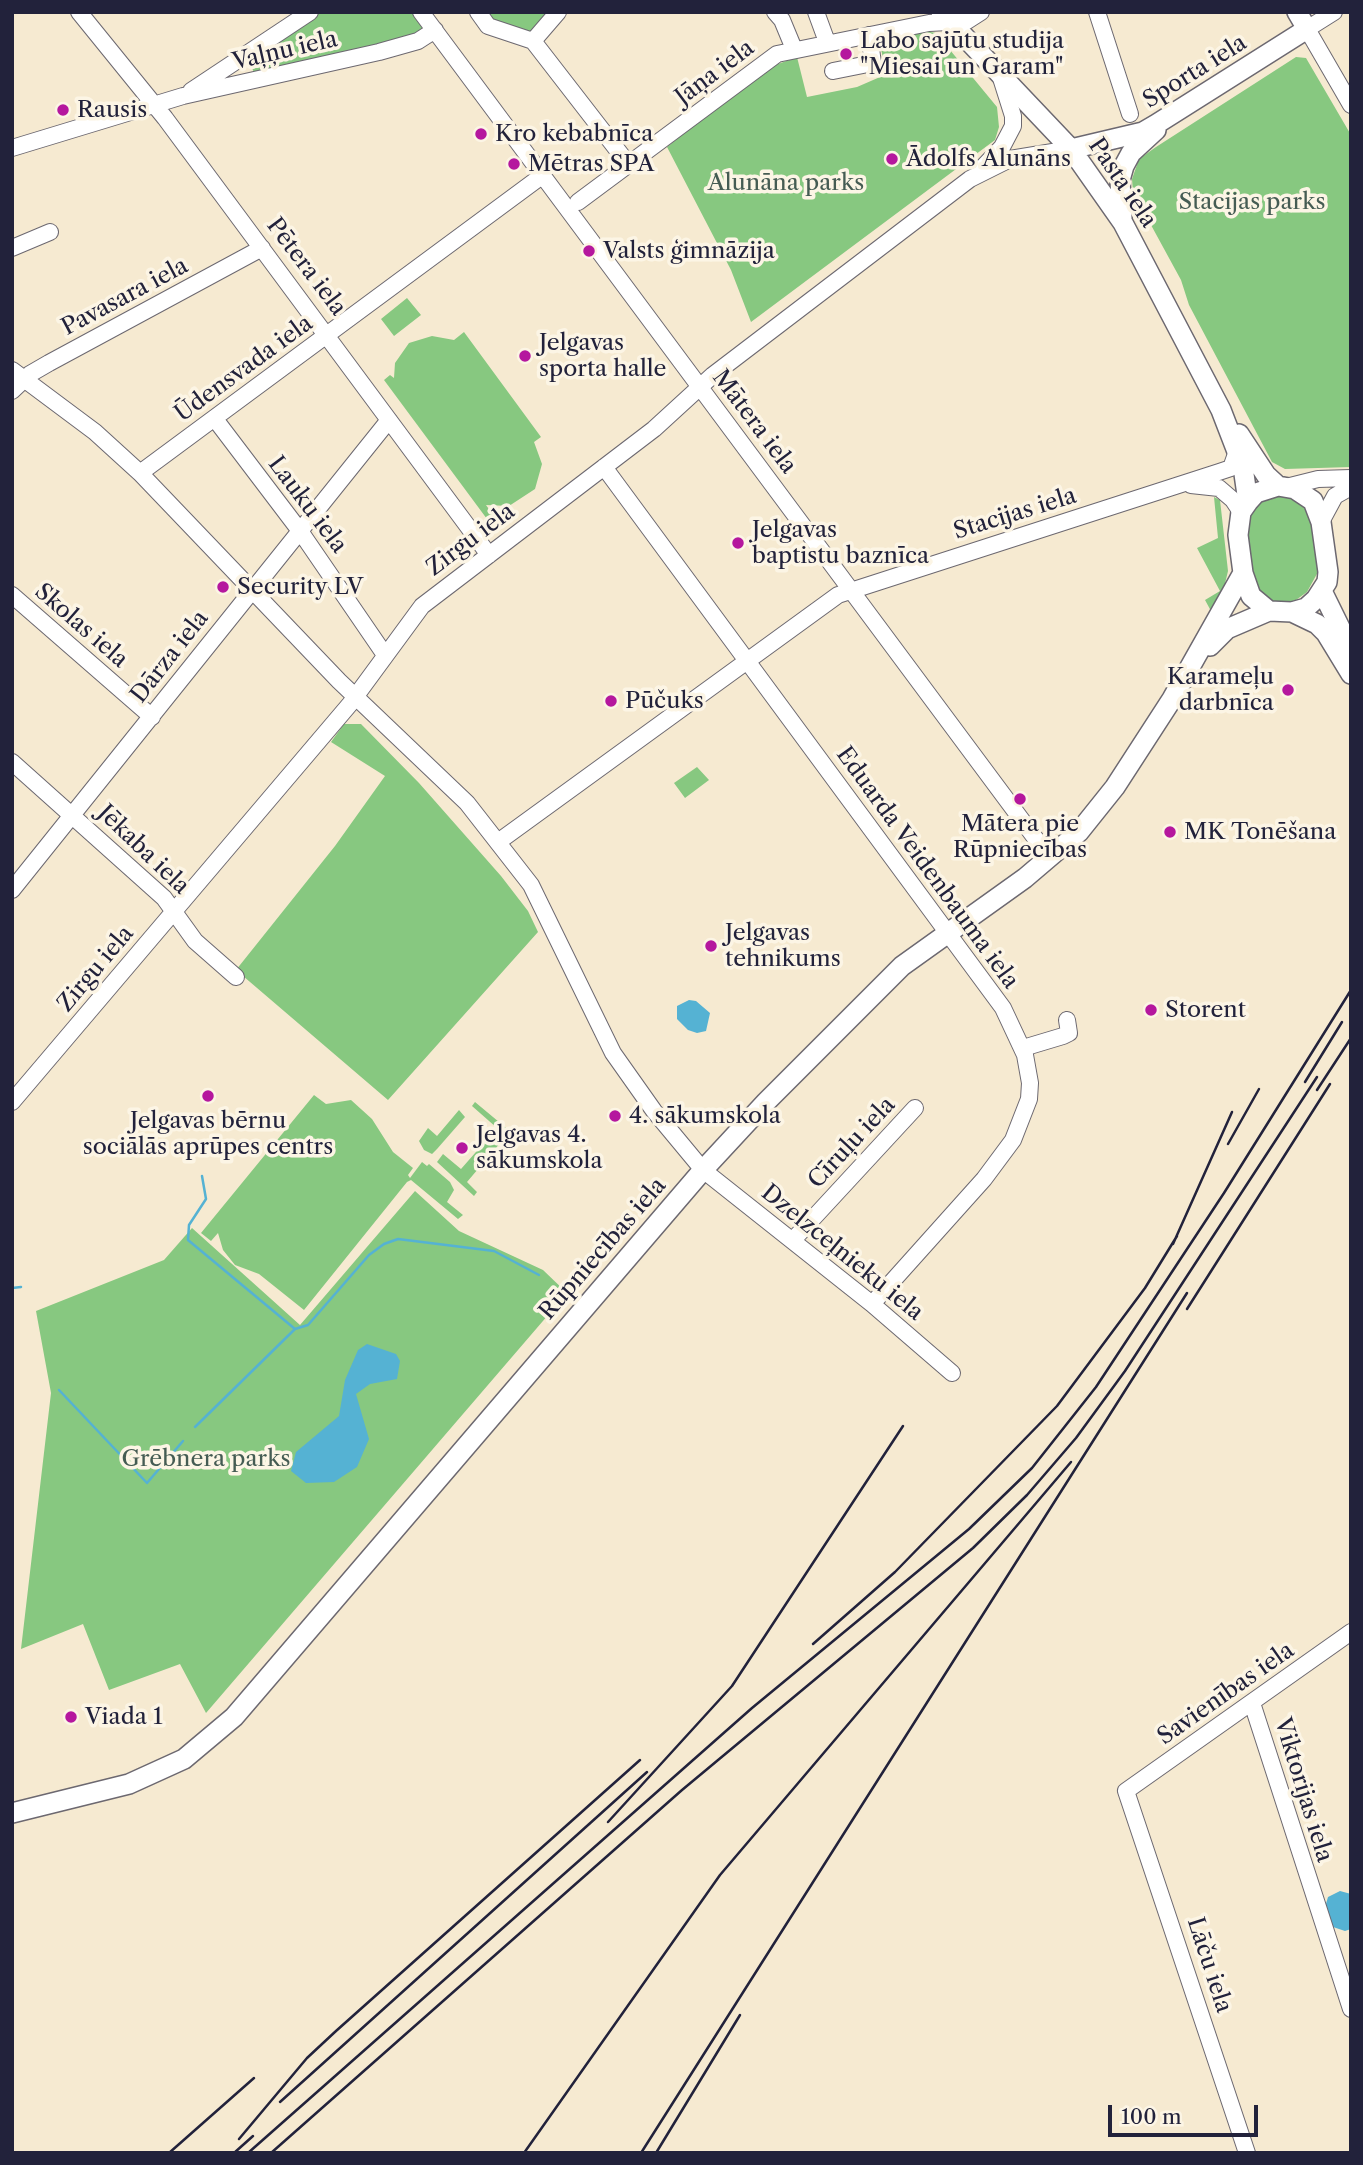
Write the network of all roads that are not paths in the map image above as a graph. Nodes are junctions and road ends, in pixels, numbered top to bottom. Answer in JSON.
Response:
{"nodes":[{"id":1,"x":79,"y":12,"type":"edge"},
{"id":2,"x":310,"y":12,"type":"edge"},
{"id":3,"x":421,"y":12,"type":"edge"},
{"id":4,"x":478,"y":12,"type":"edge"},
{"id":5,"x":558,"y":12,"type":"edge"},
{"id":6,"x":775,"y":12,"type":"edge"},
{"id":7,"x":816,"y":12,"type":"edge"},
{"id":8,"x":981,"y":12,"type":"edge"},
{"id":9,"x":1097,"y":12,"type":"edge"},
{"id":10,"x":1334,"y":12,"type":"edge"},
{"id":11,"x":946,"y":17,"type":"edge"},
{"id":12,"x":1302,"y":21,"type":"edge"},
{"id":13,"x":435,"y":30,"type":"junction"},
{"id":14,"x":869,"y":35,"type":"junction"},
{"id":15,"x":533,"y":41,"type":"junction"},
{"id":16,"x":827,"y":43,"type":"junction"},
{"id":17,"x":794,"y":49,"type":"junction"},
{"id":18,"x":833,"y":71,"type":"dead end"},
{"id":19,"x":1001,"y":75,"type":"junction"},
{"id":20,"x":183,"y":96,"type":"junction"},
{"id":21,"x":1351,"y":105,"type":"edge"},
{"id":22,"x":155,"y":106,"type":"junction"},
{"id":23,"x":1175,"y":113,"type":"junction"},
{"id":24,"x":1130,"y":114,"type":"dead end"},
{"id":25,"x":12,"y":148,"type":"edge"},
{"id":26,"x":1071,"y":149,"type":"junction"},
{"id":27,"x":629,"y":165,"type":"junction"},
{"id":28,"x":543,"y":175,"type":"junction"},
{"id":29,"x":970,"y":179,"type":"junction"},
{"id":30,"x":578,"y":202,"type":"dead end"},
{"id":31,"x":1123,"y":223,"type":"junction"},
{"id":32,"x":50,"y":232,"type":"dead end"},
{"id":33,"x":12,"y":248,"type":"edge"},
{"id":34,"x":262,"y":248,"type":"junction"},
{"id":35,"x":329,"y":336,"type":"junction"},
{"id":36,"x":19,"y":375,"type":"edge"},
{"id":37,"x":699,"y":386,"type":"junction"},
{"id":38,"x":12,"y":391,"type":"edge"},
{"id":39,"x":1221,"y":410,"type":"junction"},
{"id":40,"x":215,"y":419,"type":"junction"},
{"id":41,"x":390,"y":420,"type":"junction"},
{"id":42,"x":1236,"y":454,"type":"junction"},
{"id":43,"x":604,"y":467,"type":"junction"},
{"id":44,"x":140,"y":473,"type":"junction"},
{"id":45,"x":1351,"y":478,"type":"edge"},
{"id":46,"x":1181,"y":486,"type":"junction"},
{"id":47,"x":1282,"y":486,"type":"junction"},
{"id":48,"x":1351,"y":487,"type":"edge"},
{"id":49,"x":1244,"y":507,"type":"junction"},
{"id":50,"x":1321,"y":522,"type":"junction"},
{"id":51,"x":300,"y":531,"type":"junction"},
{"id":52,"x":489,"y":555,"type":"junction"},
{"id":53,"x":1243,"y":573,"type":"junction"},
{"id":54,"x":849,"y":589,"type":"junction"},
{"id":55,"x":252,"y":590,"type":"junction"},
{"id":56,"x":1322,"y":591,"type":"junction"},
{"id":57,"x":12,"y":595,"type":"edge"},
{"id":58,"x":1269,"y":611,"type":"junction"},
{"id":59,"x":1292,"y":612,"type":"junction"},
{"id":60,"x":1351,"y":650,"type":"edge"},
{"id":61,"x":385,"y":654,"type":"junction"},
{"id":62,"x":1197,"y":659,"type":"junction"},
{"id":63,"x":748,"y":661,"type":"junction"},
{"id":64,"x":1351,"y":674,"type":"edge"},
{"id":65,"x":355,"y":697,"type":"junction"},
{"id":66,"x":152,"y":717,"type":"junction"},
{"id":67,"x":12,"y":762,"type":"edge"},
{"id":68,"x":73,"y":815,"type":"junction"},
{"id":69,"x":498,"y":842,"type":"junction"},
{"id":70,"x":1050,"y":858,"type":"junction"},
{"id":71,"x":12,"y":890,"type":"edge"},
{"id":72,"x":175,"y":911,"type":"junction"},
{"id":73,"x":946,"y":933,"type":"junction"},
{"id":74,"x":236,"y":977,"type":"dead end"},
{"id":75,"x":1067,"y":1020,"type":"dead end"},
{"id":76,"x":1023,"y":1048,"type":"junction"},
{"id":77,"x":12,"y":1102,"type":"edge"},
{"id":78,"x":915,"y":1108,"type":"dead end"},
{"id":79,"x":703,"y":1170,"type":"junction"},
{"id":80,"x":793,"y":1240,"type":"junction"},
{"id":81,"x":872,"y":1304,"type":"junction"},
{"id":82,"x":952,"y":1373,"type":"dead end"},
{"id":83,"x":1351,"y":1632,"type":"edge"},
{"id":84,"x":1252,"y":1703,"type":"junction"},
{"id":85,"x":1126,"y":1791,"type":"joint"},
{"id":86,"x":12,"y":1813,"type":"edge"},
{"id":87,"x":1351,"y":2009,"type":"edge"},
{"id":88,"x":1247,"y":2153,"type":"edge"}],
"edges":[{"from":1,"to":22,"type":"street","name":"Pētera iela"},
{"from":2,"to":20,"type":"street","name":"Vaļņu iela"},
{"from":3,"to":13,"type":"street","name":"Mātera iela"},
{"from":4,"to":15,"type":"street"},
{"from":5,"to":15,"type":"street"},
{"from":6,"to":17,"type":"street"},
{"from":7,"to":16,"type":"street"},
{"from":8,"to":11,"type":"street","name":"Jāņa iela"},
{"from":9,"to":24,"type":"street"},
{"from":10,"to":12,"type":"street","name":"Sporta iela"},
{"from":11,"to":14,"type":"street","name":"Jāņa iela"},
{"from":11,"to":19,"type":"main road","name":"Pasta iela"},
{"from":12,"to":21,"type":"street"},
{"from":12,"to":23,"type":"main road","name":"Sporta iela"},
{"from":13,"to":20,"type":"street","name":"Vaļņu iela"},
{"from":13,"to":28,"type":"street","name":"Mātera iela"},
{"from":14,"to":16,"type":"street","name":"Jāņa iela"},
{"from":14,"to":18,"type":"street"},
{"from":15,"to":27,"type":"street"},
{"from":16,"to":17,"type":"street","name":"Jāņa iela"},
{"from":17,"to":27,"type":"street","name":"Jāņa iela"},
{"from":19,"to":26,"type":"main road","name":"Pasta iela"},
{"from":19,"to":29,"type":"street"},
{"from":20,"to":22,"type":"street","name":"Vaļņu iela"},
{"from":22,"to":25,"type":"street","name":"Vaļņu iela"},
{"from":22,"to":34,"type":"street","name":"Pētera iela"},
{"from":23,"to":26,"type":"main road","name":"Sporta iela"},
{"from":23,"to":31,"type":"main road"},
{"from":26,"to":29,"type":"street","name":"Zirgu iela"},
{"from":26,"to":31,"type":"main road","name":"Pasta iela"},
{"from":27,"to":30,"type":"street","name":"Jāņa iela"},
{"from":28,"to":35,"type":"street","name":"Ūdensvada iela"},
{"from":28,"to":37,"type":"street","name":"Mātera iela"},
{"from":29,"to":37,"type":"street","name":"Zirgu iela"},
{"from":31,"to":39,"type":"main road","name":"Pasta iela"},
{"from":32,"to":33,"type":"street"},
{"from":34,"to":35,"type":"street","name":"Pētera iela"},
{"from":34,"to":36,"type":"street","name":"Pavasara iela"},
{"from":35,"to":40,"type":"street","name":"Ūdensvada iela"},
{"from":35,"to":41,"type":"street","name":"Pētera iela"},
{"from":36,"to":38,"type":"street","name":"Pavasara iela"},
{"from":36,"to":44,"type":"street","name":"Dzelzceļnieku iela"},
{"from":37,"to":43,"type":"street","name":"Zirgu iela"},
{"from":37,"to":54,"type":"street","name":"Mātera iela"},
{"from":39,"to":42,"type":"main road","name":"Pasta iela"},
{"from":39,"to":47,"type":"main road","name":"Pasta iela"},
{"from":40,"to":44,"type":"street","name":"Ūdensvada iela"},
{"from":40,"to":51,"type":"street","name":"Lauku iela"},
{"from":41,"to":51,"type":"street","name":"Dārza iela"},
{"from":41,"to":52,"type":"street","name":"Pētera iela"},
{"from":42,"to":46,"type":"street","name":"Stacijas iela"},
{"from":42,"to":49,"type":"main road","name":"Pasta iela"},
{"from":43,"to":52,"type":"street","name":"Zirgu iela"},
{"from":43,"to":63,"type":"street","name":"Eduarda Veidenbauma iela"},
{"from":44,"to":55,"type":"street","name":"Dzelzceļnieku iela"},
{"from":45,"to":47,"type":"street"},
{"from":46,"to":49,"type":"street"},
{"from":46,"to":54,"type":"street","name":"Stacijas iela"},
{"from":47,"to":49,"type":"main road"},
{"from":47,"to":50,"type":"main road"},
{"from":48,"to":50,"type":"street"},
{"from":49,"to":53,"type":"main road"},
{"from":50,"to":56,"type":"main road"},
{"from":51,"to":55,"type":"street","name":"Dārza iela"},
{"from":51,"to":61,"type":"street","name":"Lauku iela"},
{"from":52,"to":61,"type":"street","name":"Zirgu iela"},
{"from":53,"to":58,"type":"main road"},
{"from":53,"to":62,"type":"main road","name":"Rūpniecības iela"},
{"from":54,"to":63,"type":"street","name":"Stacijas iela"},
{"from":54,"to":70,"type":"street","name":"Mātera iela"},
{"from":55,"to":65,"type":"street","name":"Dzelzceļnieku iela"},
{"from":55,"to":66,"type":"street","name":"Dārza iela"},
{"from":56,"to":59,"type":"main road"},
{"from":56,"to":60,"type":"main road"},
{"from":57,"to":66,"type":"street","name":"Skolas iela"},
{"from":58,"to":59,"type":"main road","name":"Rūpniecības iela"},
{"from":58,"to":62,"type":"main road","name":"Rūpniecības iela"},
{"from":59,"to":64,"type":"main road"},
{"from":61,"to":65,"type":"street","name":"Zirgu iela"},
{"from":62,"to":70,"type":"main road","name":"Rūpniecības iela"},
{"from":63,"to":69,"type":"street","name":"Stacijas iela"},
{"from":63,"to":73,"type":"street","name":"Eduarda Veidenbauma iela"},
{"from":65,"to":69,"type":"street","name":"Dzelzceļnieku iela"},
{"from":65,"to":72,"type":"street","name":"Zirgu iela"},
{"from":66,"to":68,"type":"street","name":"Dārza iela"},
{"from":67,"to":68,"type":"street","name":"Jēkaba iela"},
{"from":68,"to":71,"type":"street","name":"Dārza iela"},
{"from":68,"to":72,"type":"street","name":"Jēkaba iela"},
{"from":69,"to":79,"type":"street","name":"Dzelzceļnieku iela"},
{"from":70,"to":73,"type":"main road","name":"Rūpniecības iela"},
{"from":72,"to":74,"type":"street","name":"Jēkaba iela"},
{"from":72,"to":77,"type":"street","name":"Zirgu iela"},
{"from":73,"to":76,"type":"street","name":"Eduarda Veidenbauma iela"},
{"from":73,"to":79,"type":"main road","name":"Rūpniecības iela"},
{"from":75,"to":76,"type":"street"},
{"from":76,"to":81,"type":"street","name":"Eduarda Veidenbauma iela"},
{"from":78,"to":80,"type":"street","name":"Cīruļu iela"},
{"from":79,"to":80,"type":"street","name":"Dzelzceļnieku iela"},
{"from":79,"to":86,"type":"main road","name":"Rūpniecības iela"},
{"from":80,"to":81,"type":"street","name":"Dzelzceļnieku iela"},
{"from":81,"to":82,"type":"street","name":"Dzelzceļnieku iela"},
{"from":83,"to":84,"type":"street","name":"Savienības iela"},
{"from":84,"to":85,"type":"street","name":"Savienības iela"},
{"from":84,"to":87,"type":"street","name":"Viktorijas iela"},
{"from":85,"to":88,"type":"street","name":"Lāču iela"}]}
